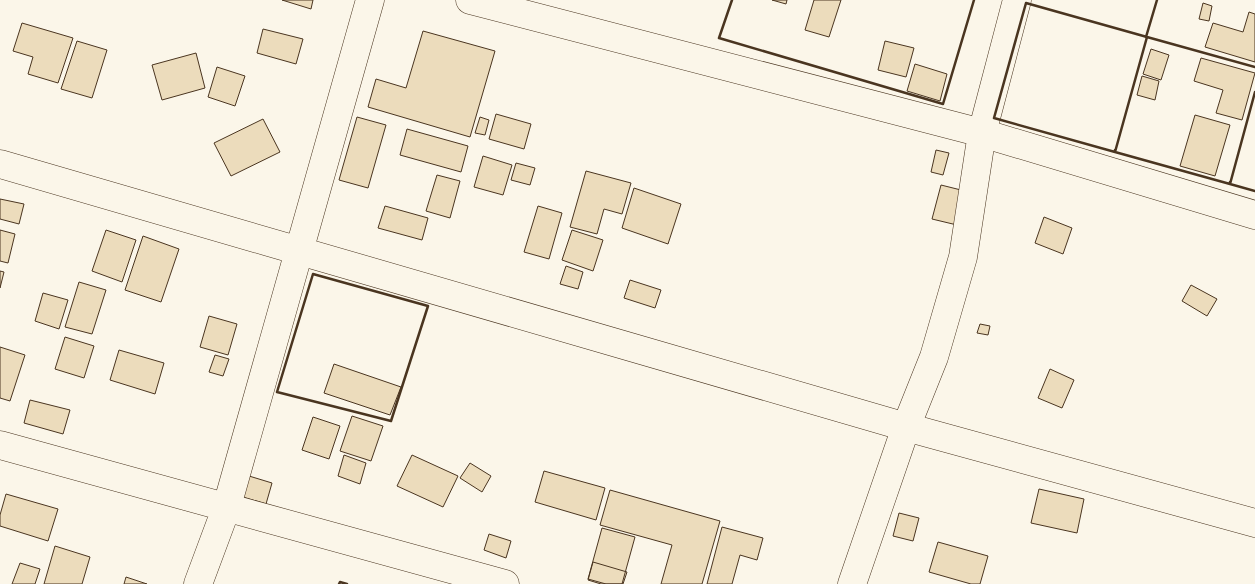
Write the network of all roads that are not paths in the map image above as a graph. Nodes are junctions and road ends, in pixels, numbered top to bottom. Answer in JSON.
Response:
{"nodes":[{"id":1,"x":370,"y":0,"type":"edge"},
{"id":2,"x":470,"y":0,"type":"edge"},
{"id":3,"x":1017,"y":0,"type":"edge"},
{"id":4,"x":982,"y":134,"type":"junction"},
{"id":5,"x":0,"y":164,"type":"edge"},
{"id":6,"x":1255,"y":215,"type":"edge"},
{"id":7,"x":298,"y":249,"type":"junction"},
{"id":8,"x":906,"y":427,"type":"junction"},
{"id":9,"x":0,"y":445,"type":"edge"},
{"id":10,"x":226,"y":506,"type":"junction"},
{"id":11,"x":1255,"y":523,"type":"edge"},
{"id":12,"x":198,"y":584,"type":"edge"},
{"id":13,"x":504,"y":584,"type":"edge"},
{"id":14,"x":852,"y":584,"type":"edge"}],
"edges":[{"from":1,"to":7,"type":"street"},
{"from":2,"to":4,"type":"street"},
{"from":3,"to":4,"type":"street"},
{"from":4,"to":6,"type":"street"},
{"from":4,"to":8,"type":"street"},
{"from":5,"to":7,"type":"street"},
{"from":7,"to":8,"type":"street"},
{"from":7,"to":10,"type":"street"},
{"from":8,"to":11,"type":"street"},
{"from":8,"to":14,"type":"street"},
{"from":9,"to":10,"type":"street"},
{"from":10,"to":12,"type":"street"},
{"from":10,"to":13,"type":"street"}]}
